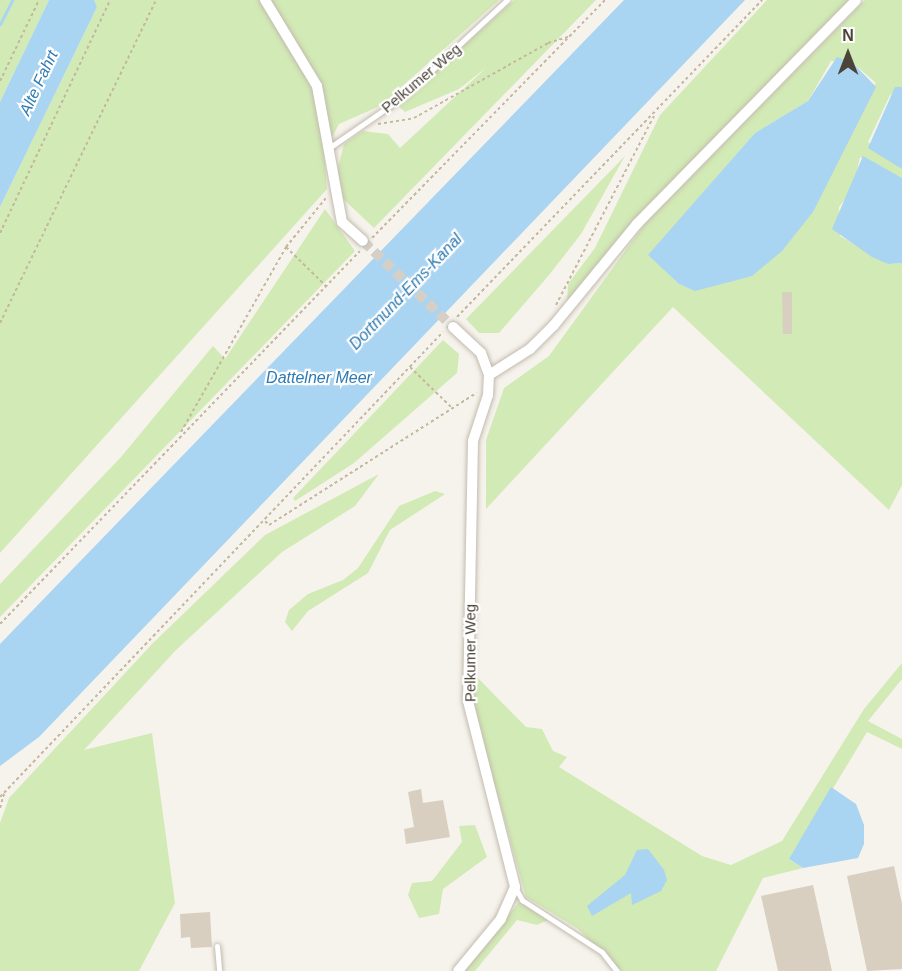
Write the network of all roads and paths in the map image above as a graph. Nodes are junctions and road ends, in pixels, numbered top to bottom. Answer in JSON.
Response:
{"nodes":[{"id":1,"x":39,"y":0,"type":"edge"},
{"id":2,"x":110,"y":0,"type":"edge"},
{"id":3,"x":156,"y":0,"type":"edge"},
{"id":4,"x":265,"y":0,"type":"edge"},
{"id":5,"x":507,"y":0,"type":"edge"},
{"id":6,"x":605,"y":0,"type":"edge"},
{"id":7,"x":762,"y":0,"type":"edge"},
{"id":8,"x":856,"y":0,"type":"edge"},
{"id":9,"x":569,"y":37,"type":"junction"},
{"id":10,"x":0,"y":81,"type":"edge"},
{"id":11,"x":656,"y":114,"type":"junction"},
{"id":12,"x":358,"y":128,"type":"junction"},
{"id":13,"x":328,"y":148,"type":"junction"},
{"id":14,"x":332,"y":190,"type":"junction"},
{"id":15,"x":0,"y":233,"type":"edge"},
{"id":16,"x":363,"y":241,"type":"tunnel mouth"},
{"id":17,"x":286,"y":247,"type":"junction"},
{"id":18,"x":326,"y":286,"type":"junction"},
{"id":19,"x":0,"y":323,"type":"edge"},
{"id":20,"x":451,"y":325,"type":"junction"},
{"id":21,"x":554,"y":326,"type":"junction"},
{"id":22,"x":410,"y":367,"type":"junction"},
{"id":23,"x":489,"y":375,"type":"junction"},
{"id":24,"x":453,"y":409,"type":"junction"},
{"id":25,"x":180,"y":435,"type":"junction"},
{"id":26,"x":265,"y":521,"type":"junction"},
{"id":27,"x":0,"y":624,"type":"edge"},
{"id":28,"x":4,"y":792,"type":"junction"},
{"id":29,"x":0,"y":796,"type":"edge"},
{"id":30,"x":0,"y":808,"type":"edge"},
{"id":31,"x":515,"y":887,"type":"junction"},
{"id":32,"x":217,"y":946,"type":"dead end"},
{"id":33,"x":219,"y":971,"type":"edge"},
{"id":34,"x":458,"y":971,"type":"edge"},
{"id":35,"x":617,"y":971,"type":"edge"}],
"edges":[{"from":1,"to":10,"type":"path"},
{"from":2,"to":15,"type":"path"},
{"from":3,"to":19,"type":"path"},
{"from":4,"to":13,"type":"street"},
{"from":5,"to":12,"type":"lane","name":"Pelkumer Weg"},
{"from":6,"to":9,"type":"path"},
{"from":7,"to":11,"type":"path"},
{"from":8,"to":21,"type":"street"},
{"from":9,"to":12,"type":"path"},
{"from":9,"to":18,"type":"path"},
{"from":11,"to":20,"type":"path"},
{"from":11,"to":21,"type":"path"},
{"from":12,"to":13,"type":"lane","name":"Pelkumer Weg"},
{"from":13,"to":14,"type":"street"},
{"from":14,"to":16,"type":"street"},
{"from":14,"to":17,"type":"path"},
{"from":17,"to":18,"type":"path"},
{"from":17,"to":25,"type":"path"},
{"from":18,"to":25,"type":"path"},
{"from":20,"to":22,"type":"path"},
{"from":20,"to":23,"type":"street"},
{"from":21,"to":23,"type":"street"},
{"from":22,"to":24,"type":"path"},
{"from":22,"to":26,"type":"path"},
{"from":23,"to":24,"type":"path"},
{"from":23,"to":31,"type":"street","name":"Pelkumer Weg"},
{"from":24,"to":26,"type":"path"},
{"from":25,"to":27,"type":"path"},
{"from":26,"to":28,"type":"path"},
{"from":28,"to":29,"type":"path"},
{"from":28,"to":30,"type":"path"},
{"from":31,"to":34,"type":"street"},
{"from":31,"to":35,"type":"lane"},
{"from":32,"to":33,"type":"lane"}]}
